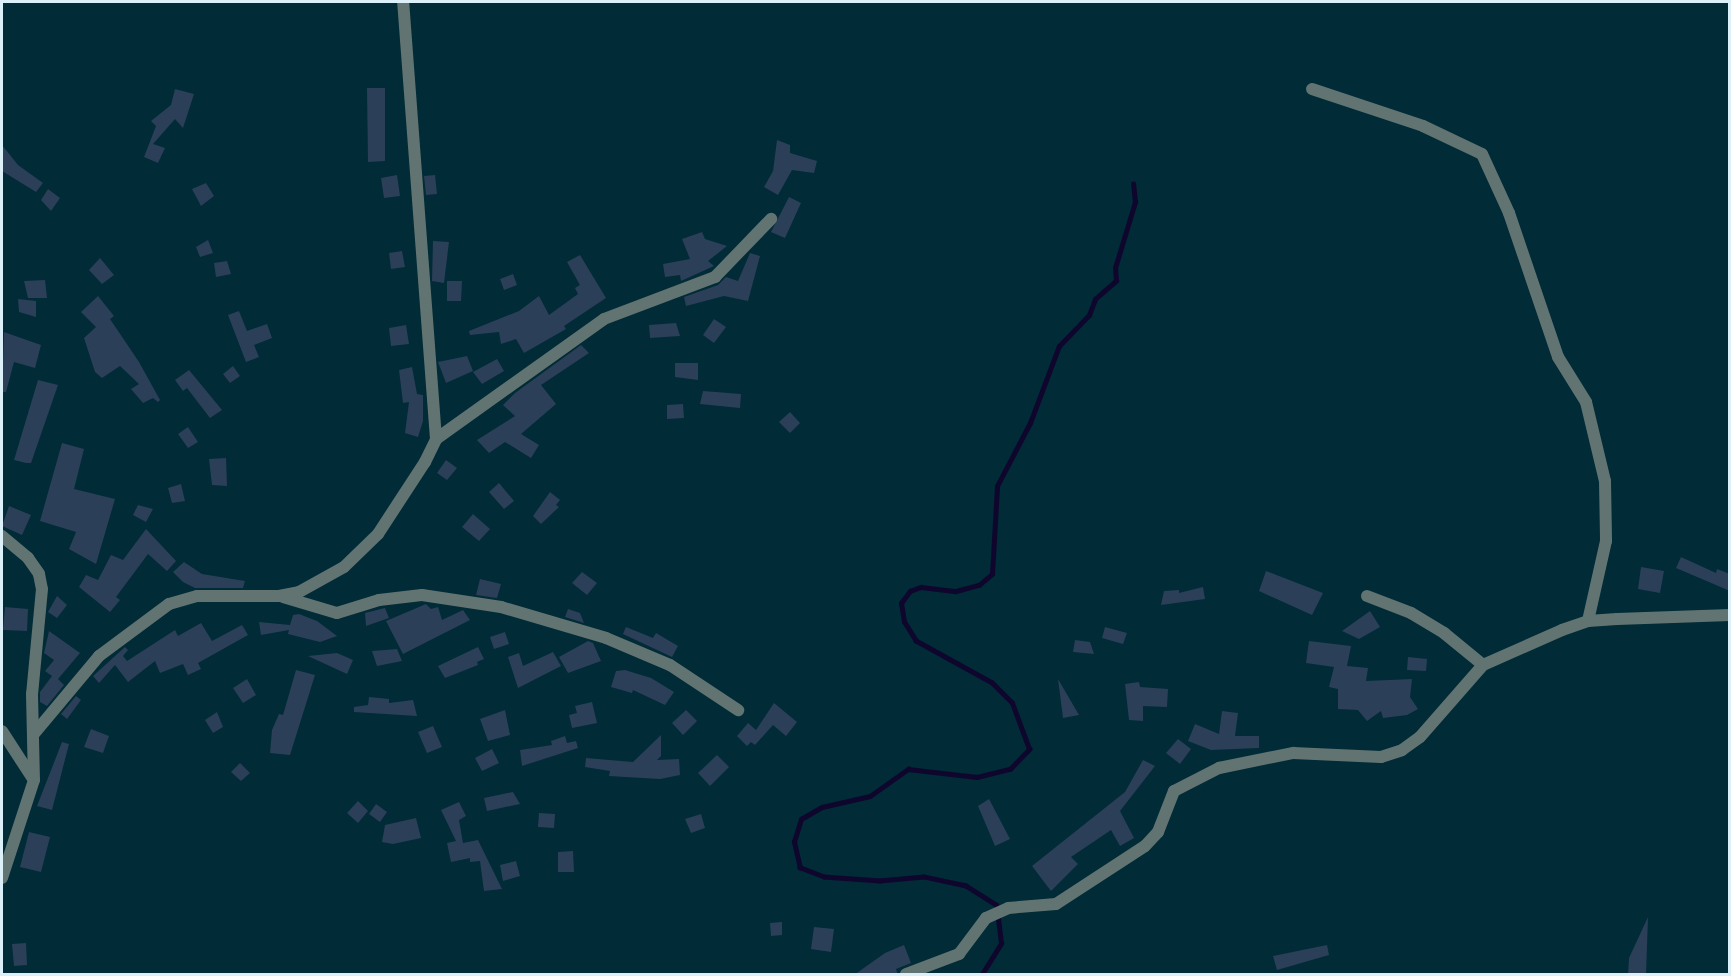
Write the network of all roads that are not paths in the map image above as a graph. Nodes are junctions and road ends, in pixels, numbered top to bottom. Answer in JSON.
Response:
{"nodes":[{"id":1,"x":403,"y":2,"type":"edge"},
{"id":2,"x":1312,"y":89,"type":"dead end"},
{"id":3,"x":771,"y":219,"type":"dead end"},
{"id":4,"x":436,"y":439,"type":"junction"},
{"id":5,"x":2,"y":536,"type":"edge"},
{"id":6,"x":279,"y":596,"type":"junction"},
{"id":7,"x":1367,"y":597,"type":"dead end"},
{"id":8,"x":1730,"y":615,"type":"edge"},
{"id":9,"x":1588,"y":621,"type":"junction"},
{"id":10,"x":1483,"y":665,"type":"junction"},
{"id":11,"x":738,"y":711,"type":"dead end"},
{"id":12,"x":2,"y":731,"type":"edge"},
{"id":13,"x":33,"y":735,"type":"junction"},
{"id":14,"x":34,"y":780,"type":"junction"},
{"id":15,"x":2,"y":878,"type":"edge"},
{"id":16,"x":906,"y":975,"type":"edge"}],
"edges":[{"from":1,"to":4,"type":"street"},
{"from":2,"to":9,"type":"street"},
{"from":3,"to":4,"type":"street"},
{"from":4,"to":6,"type":"street"},
{"from":5,"to":13,"type":"street"},
{"from":6,"to":11,"type":"street"},
{"from":6,"to":13,"type":"street"},
{"from":7,"to":10,"type":"street"},
{"from":8,"to":9,"type":"street"},
{"from":9,"to":10,"type":"street"},
{"from":10,"to":16,"type":"street"},
{"from":12,"to":14,"type":"street"},
{"from":13,"to":14,"type":"street"},
{"from":14,"to":15,"type":"street"}]}
